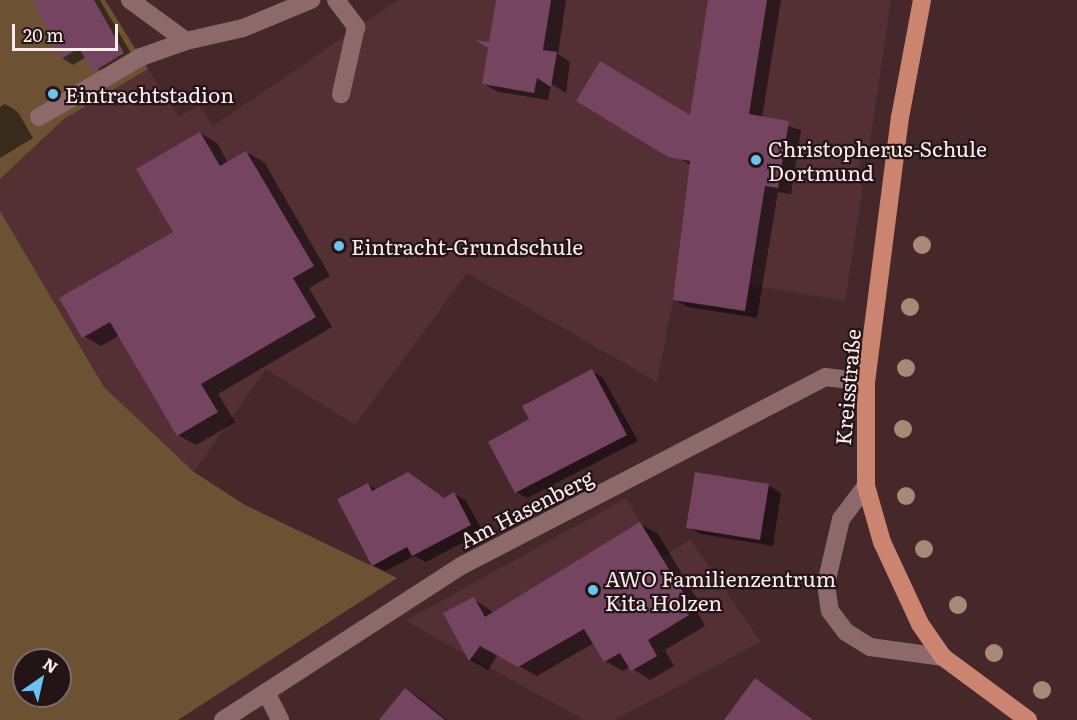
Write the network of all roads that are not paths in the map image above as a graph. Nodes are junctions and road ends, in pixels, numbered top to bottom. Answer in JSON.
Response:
{"nodes":[{"id":1,"x":311,"y":0,"type":"edge"},
{"id":2,"x":336,"y":0,"type":"edge"},
{"id":3,"x":922,"y":0,"type":"edge"},
{"id":4,"x":131,"y":1,"type":"edge"},
{"id":5,"x":186,"y":42,"type":"junction"},
{"id":6,"x":341,"y":94,"type":"dead end"},
{"id":7,"x":39,"y":117,"type":"dead end"},
{"id":8,"x":866,"y":382,"type":"junction"},
{"id":9,"x":866,"y":486,"type":"junction"},
{"id":10,"x":943,"y":657,"type":"junction"},
{"id":11,"x":266,"y":692,"type":"junction"},
{"id":12,"x":224,"y":720,"type":"edge"},
{"id":13,"x":280,"y":720,"type":"edge"},
{"id":14,"x":1028,"y":720,"type":"edge"}],
"edges":[{"from":1,"to":5,"type":"street"},
{"from":2,"to":6,"type":"street"},
{"from":3,"to":8,"type":"main road","name":"Kreisstraße"},
{"from":4,"to":5,"type":"street"},
{"from":5,"to":7,"type":"street"},
{"from":8,"to":9,"type":"main road","name":"Kreisstraße"},
{"from":8,"to":11,"type":"street","name":"Am Hasenberg"},
{"from":9,"to":10,"type":"main road","name":"Kreisstraße"},
{"from":9,"to":10,"type":"street"},
{"from":10,"to":14,"type":"main road","name":"Kreisstraße"},
{"from":11,"to":12,"type":"street","name":"Am Hasenberg"},
{"from":11,"to":13,"type":"street"}]}
